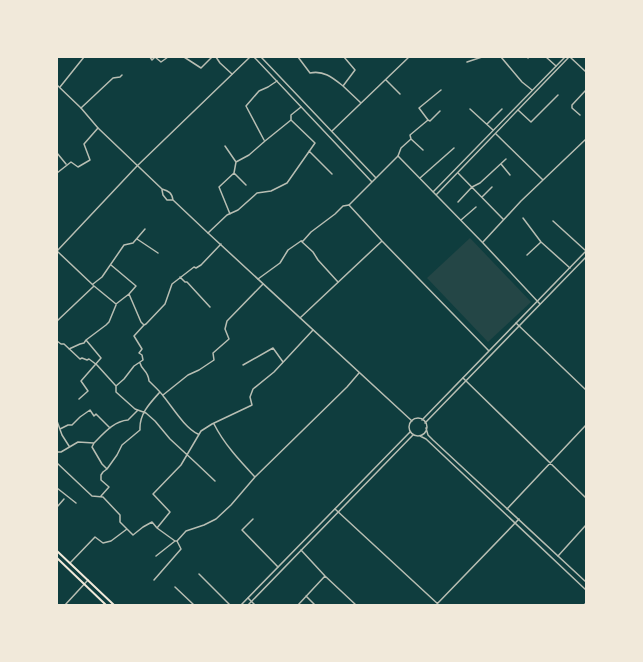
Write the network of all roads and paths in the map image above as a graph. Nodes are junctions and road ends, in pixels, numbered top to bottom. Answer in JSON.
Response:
{"nodes":[{"id":1,"x":84,"y":57,"type":"edge"},
{"id":2,"x":150,"y":57,"type":"edge"},
{"id":3,"x":168,"y":57,"type":"edge"},
{"id":4,"x":184,"y":57,"type":"edge"},
{"id":5,"x":212,"y":57,"type":"edge"},
{"id":6,"x":216,"y":57,"type":"edge"},
{"id":7,"x":250,"y":57,"type":"edge"},
{"id":8,"x":254,"y":57,"type":"edge"},
{"id":9,"x":262,"y":57,"type":"edge"},
{"id":10,"x":298,"y":57,"type":"edge"},
{"id":11,"x":344,"y":57,"type":"edge"},
{"id":12,"x":409,"y":57,"type":"edge"},
{"id":13,"x":482,"y":57,"type":"edge"},
{"id":14,"x":501,"y":57,"type":"edge"},
{"id":15,"x":546,"y":57,"type":"edge"},
{"id":16,"x":565,"y":57,"type":"edge"},
{"id":17,"x":570,"y":57,"type":"edge"},
{"id":18,"x":467,"y":62,"type":"dead end"},
{"id":19,"x":556,"y":66,"type":"junction"},
{"id":20,"x":586,"y":72,"type":"edge"},
{"id":21,"x":232,"y":74,"type":"junction"},
{"id":22,"x":122,"y":75,"type":"dead end"},
{"id":23,"x":386,"y":80,"type":"junction"},
{"id":24,"x":277,"y":81,"type":"junction"},
{"id":25,"x":57,"y":85,"type":"edge"},
{"id":26,"x":343,"y":86,"type":"junction"},
{"id":27,"x":60,"y":87,"type":"junction"},
{"id":28,"x":441,"y":90,"type":"dead end"},
{"id":29,"x":532,"y":90,"type":"junction"},
{"id":30,"x":586,"y":90,"type":"edge"},
{"id":31,"x":400,"y":94,"type":"dead end"},
{"id":32,"x":558,"y":95,"type":"dead end"},
{"id":33,"x":361,"y":103,"type":"junction"},
{"id":34,"x":301,"y":107,"type":"junction"},
{"id":35,"x":81,"y":108,"type":"junction"},
{"id":36,"x":502,"y":108,"type":"dead end"},
{"id":37,"x":470,"y":109,"type":"dead end"},
{"id":38,"x":518,"y":110,"type":"junction"},
{"id":39,"x":440,"y":111,"type":"dead end"},
{"id":40,"x":580,"y":115,"type":"dead end"},
{"id":41,"x":291,"y":120,"type":"junction"},
{"id":42,"x":428,"y":120,"type":"junction"},
{"id":43,"x":486,"y":124,"type":"junction"},
{"id":44,"x":98,"y":128,"type":"junction"},
{"id":45,"x":493,"y":130,"type":"junction"},
{"id":46,"x":332,"y":131,"type":"junction"},
{"id":47,"x":496,"y":134,"type":"junction"},
{"id":48,"x":411,"y":139,"type":"junction"},
{"id":49,"x":586,"y":139,"type":"edge"},
{"id":50,"x":264,"y":141,"type":"junction"},
{"id":51,"x":225,"y":146,"type":"dead end"},
{"id":52,"x":454,"y":148,"type":"dead end"},
{"id":53,"x":423,"y":150,"type":"dead end"},
{"id":54,"x":309,"y":151,"type":"junction"},
{"id":55,"x":57,"y":154,"type":"edge"},
{"id":56,"x":398,"y":156,"type":"junction"},
{"id":57,"x":506,"y":159,"type":"dead end"},
{"id":58,"x":236,"y":162,"type":"junction"},
{"id":59,"x":67,"y":164,"type":"junction"},
{"id":60,"x":501,"y":164,"type":"junction"},
{"id":61,"x":137,"y":166,"type":"junction"},
{"id":62,"x":234,"y":172,"type":"junction"},
{"id":63,"x":458,"y":172,"type":"junction"},
{"id":64,"x":57,"y":173,"type":"edge"},
{"id":65,"x":332,"y":174,"type":"dead end"},
{"id":66,"x":510,"y":175,"type":"dead end"},
{"id":67,"x":376,"y":178,"type":"junction"},
{"id":68,"x":420,"y":178,"type":"junction"},
{"id":69,"x":543,"y":180,"type":"junction"},
{"id":70,"x":372,"y":182,"type":"junction"},
{"id":71,"x":246,"y":185,"type":"dead end"},
{"id":72,"x":472,"y":187,"type":"junction"},
{"id":73,"x":492,"y":187,"type":"dead end"},
{"id":74,"x":162,"y":189,"type":"junction"},
{"id":75,"x":433,"y":192,"type":"junction"},
{"id":76,"x":436,"y":195,"type":"junction"},
{"id":77,"x":481,"y":198,"type":"junction"},
{"id":78,"x":174,"y":200,"type":"junction"},
{"id":79,"x":458,"y":202,"type":"dead end"},
{"id":80,"x":349,"y":205,"type":"junction"},
{"id":81,"x":476,"y":207,"type":"dead end"},
{"id":82,"x":230,"y":214,"type":"junction"},
{"id":83,"x":523,"y":218,"type":"dead end"},
{"id":84,"x":461,"y":220,"type":"junction"},
{"id":85,"x":504,"y":220,"type":"junction"},
{"id":86,"x":553,"y":221,"type":"dead end"},
{"id":87,"x":146,"y":229,"type":"dead end"},
{"id":88,"x":208,"y":233,"type":"junction"},
{"id":89,"x":137,"y":239,"type":"junction"},
{"id":90,"x":301,"y":241,"type":"junction"},
{"id":91,"x":382,"y":241,"type":"junction"},
{"id":92,"x":541,"y":242,"type":"junction"},
{"id":93,"x":483,"y":243,"type":"junction"},
{"id":94,"x":221,"y":244,"type":"junction"},
{"id":95,"x":57,"y":251,"type":"edge"},
{"id":96,"x":586,"y":251,"type":"edge"},
{"id":97,"x":158,"y":253,"type":"dead end"},
{"id":98,"x":527,"y":255,"type":"dead end"},
{"id":99,"x":586,"y":257,"type":"edge"},
{"id":100,"x":110,"y":264,"type":"junction"},
{"id":101,"x":570,"y":268,"type":"junction"},
{"id":102,"x":180,"y":277,"type":"junction"},
{"id":103,"x":258,"y":279,"type":"junction"},
{"id":104,"x":338,"y":282,"type":"junction"},
{"id":105,"x":263,"y":284,"type":"junction"},
{"id":106,"x":93,"y":285,"type":"junction"},
{"id":107,"x":129,"y":294,"type":"junction"},
{"id":108,"x":538,"y":302,"type":"junction"},
{"id":109,"x":116,"y":304,"type":"junction"},
{"id":110,"x":540,"y":304,"type":"junction"},
{"id":111,"x":210,"y":307,"type":"dead end"},
{"id":112,"x":300,"y":318,"type":"junction"},
{"id":113,"x":57,"y":321,"type":"edge"},
{"id":114,"x":516,"y":323,"type":"junction"},
{"id":115,"x":144,"y":325,"type":"junction"},
{"id":116,"x":519,"y":326,"type":"junction"},
{"id":117,"x":313,"y":330,"type":"junction"},
{"id":118,"x":86,"y":340,"type":"junction"},
{"id":119,"x":57,"y":342,"type":"edge"},
{"id":120,"x":69,"y":349,"type":"junction"},
{"id":121,"x":489,"y":351,"type":"junction"},
{"id":122,"x":283,"y":362,"type":"junction"},
{"id":123,"x":96,"y":363,"type":"junction"},
{"id":124,"x":140,"y":363,"type":"junction"},
{"id":125,"x":243,"y":365,"type":"dead end"},
{"id":126,"x":358,"y":373,"type":"junction"},
{"id":127,"x":463,"y":378,"type":"junction"},
{"id":128,"x":466,"y":381,"type":"junction"},
{"id":129,"x":116,"y":386,"type":"junction"},
{"id":130,"x":586,"y":390,"type":"edge"},
{"id":131,"x":160,"y":392,"type":"junction"},
{"id":132,"x":163,"y":395,"type":"junction"},
{"id":133,"x":79,"y":399,"type":"dead end"},
{"id":134,"x":138,"y":410,"type":"junction"},
{"id":135,"x":144,"y":413,"type":"junction"},
{"id":136,"x":422,"y":420,"type":"junction"},
{"id":137,"x":57,"y":421,"type":"edge"},
{"id":138,"x":412,"y":421,"type":"junction"},
{"id":139,"x":425,"y":423,"type":"junction"},
{"id":140,"x":214,"y":424,"type":"junction"},
{"id":141,"x":586,"y":425,"type":"edge"},
{"id":142,"x":110,"y":428,"type":"junction"},
{"id":143,"x":426,"y":428,"type":"junction"},
{"id":144,"x":60,"y":429,"type":"junction"},
{"id":145,"x":410,"y":432,"type":"junction"},
{"id":146,"x":198,"y":434,"type":"junction"},
{"id":147,"x":413,"y":435,"type":"junction"},
{"id":148,"x":420,"y":436,"type":"junction"},
{"id":149,"x":94,"y":443,"type":"junction"},
{"id":150,"x":70,"y":446,"type":"junction"},
{"id":151,"x":57,"y":452,"type":"edge"},
{"id":152,"x":186,"y":454,"type":"junction"},
{"id":153,"x":57,"y":463,"type":"edge"},
{"id":154,"x":550,"y":463,"type":"junction"},
{"id":155,"x":107,"y":469,"type":"junction"},
{"id":156,"x":255,"y":477,"type":"junction"},
{"id":157,"x":215,"y":481,"type":"dead end"},
{"id":158,"x":57,"y":488,"type":"edge"},
{"id":159,"x":101,"y":496,"type":"junction"},
{"id":160,"x":586,"y":498,"type":"edge"},
{"id":161,"x":64,"y":499,"type":"dead end"},
{"id":162,"x":76,"y":503,"type":"dead end"},
{"id":163,"x":57,"y":507,"type":"edge"},
{"id":164,"x":335,"y":508,"type":"junction"},
{"id":165,"x":507,"y":508,"type":"junction"},
{"id":166,"x":338,"y":511,"type":"junction"},
{"id":167,"x":253,"y":519,"type":"dead end"},
{"id":168,"x":519,"y":519,"type":"junction"},
{"id":169,"x":514,"y":523,"type":"junction"},
{"id":170,"x":586,"y":525,"type":"edge"},
{"id":171,"x":156,"y":528,"type":"junction"},
{"id":172,"x":127,"y":529,"type":"junction"},
{"id":173,"x":176,"y":541,"type":"junction"},
{"id":174,"x":57,"y":550,"type":"edge"},
{"id":175,"x":301,"y":550,"type":"junction"},
{"id":176,"x":156,"y":556,"type":"dead end"},
{"id":177,"x":558,"y":556,"type":"junction"},
{"id":178,"x":57,"y":558,"type":"edge"},
{"id":179,"x":70,"y":563,"type":"junction"},
{"id":180,"x":278,"y":567,"type":"junction"},
{"id":181,"x":199,"y":574,"type":"dead end"},
{"id":182,"x":325,"y":576,"type":"junction"},
{"id":183,"x":88,"y":580,"type":"junction"},
{"id":184,"x":154,"y":580,"type":"dead end"},
{"id":185,"x":586,"y":582,"type":"edge"},
{"id":186,"x":84,"y":584,"type":"junction"},
{"id":187,"x":175,"y":587,"type":"dead end"},
{"id":188,"x":586,"y":590,"type":"edge"},
{"id":189,"x":306,"y":596,"type":"junction"},
{"id":190,"x":248,"y":598,"type":"junction"},
{"id":191,"x":251,"y":602,"type":"junction"},
{"id":192,"x":66,"y":605,"type":"edge"},
{"id":193,"x":106,"y":605,"type":"edge"},
{"id":194,"x":114,"y":605,"type":"edge"},
{"id":195,"x":194,"y":605,"type":"edge"},
{"id":196,"x":230,"y":605,"type":"edge"},
{"id":197,"x":241,"y":605,"type":"edge"},
{"id":198,"x":248,"y":605,"type":"edge"},
{"id":199,"x":255,"y":605,"type":"edge"},
{"id":200,"x":298,"y":605,"type":"edge"},
{"id":201,"x":315,"y":605,"type":"edge"},
{"id":202,"x":356,"y":605,"type":"edge"},
{"id":203,"x":437,"y":605,"type":"edge"}],
"edges":[{"from":1,"to":27,"type":"street"},
{"from":2,"to":3,"type":"street"},
{"from":4,"to":5,"type":"street"},
{"from":6,"to":21,"type":"street"},
{"from":7,"to":21,"type":"street"},
{"from":8,"to":24,"type":"street"},
{"from":9,"to":46,"type":"street"},
{"from":10,"to":26,"type":"street"},
{"from":11,"to":26,"type":"street"},
{"from":12,"to":23,"type":"street"},
{"from":13,"to":18,"type":"street"},
{"from":14,"to":29,"type":"street"},
{"from":15,"to":19,"type":"street"},
{"from":16,"to":19,"type":"street"},
{"from":17,"to":20,"type":"street"},
{"from":17,"to":38,"type":"street"},
{"from":19,"to":29,"type":"street"},
{"from":21,"to":61,"type":"street"},
{"from":22,"to":35,"type":"street"},
{"from":23,"to":31,"type":"street"},
{"from":23,"to":33,"type":"street"},
{"from":24,"to":34,"type":"street"},
{"from":24,"to":50,"type":"street"},
{"from":25,"to":27,"type":"street"},
{"from":26,"to":33,"type":"street"},
{"from":27,"to":35,"type":"street"},
{"from":28,"to":42,"type":"street"},
{"from":29,"to":45,"type":"street"},
{"from":30,"to":40,"type":"street"},
{"from":32,"to":38,"type":"street"},
{"from":33,"to":46,"type":"street"},
{"from":34,"to":41,"type":"street"},
{"from":34,"to":70,"type":"street"},
{"from":35,"to":44,"type":"street"},
{"from":36,"to":43,"type":"street"},
{"from":37,"to":43,"type":"street"},
{"from":38,"to":47,"type":"street"},
{"from":39,"to":42,"type":"street"},
{"from":41,"to":50,"type":"street"},
{"from":41,"to":54,"type":"street"},
{"from":42,"to":48,"type":"street"},
{"from":43,"to":45,"type":"street"},
{"from":44,"to":59,"type":"street"},
{"from":44,"to":61,"type":"street"},
{"from":45,"to":75,"type":"street"},
{"from":46,"to":67,"type":"street"},
{"from":47,"to":63,"type":"street"},
{"from":47,"to":69,"type":"street"},
{"from":48,"to":53,"type":"street"},
{"from":48,"to":56,"type":"street"},
{"from":49,"to":69,"type":"street"},
{"from":50,"to":58,"type":"street"},
{"from":51,"to":58,"type":"street"},
{"from":52,"to":68,"type":"street"},
{"from":54,"to":65,"type":"street"},
{"from":54,"to":82,"type":"street"},
{"from":55,"to":59,"type":"street"},
{"from":56,"to":67,"type":"street"},
{"from":56,"to":68,"type":"street"},
{"from":57,"to":60,"type":"street"},
{"from":58,"to":62,"type":"street"},
{"from":59,"to":64,"type":"street"},
{"from":60,"to":66,"type":"street"},
{"from":60,"to":72,"type":"street"},
{"from":61,"to":74,"type":"street"},
{"from":61,"to":95,"type":"street"},
{"from":62,"to":71,"type":"street"},
{"from":62,"to":82,"type":"street"},
{"from":63,"to":72,"type":"street"},
{"from":63,"to":76,"type":"street"},
{"from":67,"to":70,"type":"street"},
{"from":68,"to":75,"type":"street"},
{"from":69,"to":85,"type":"street"},
{"from":70,"to":80,"type":"street"},
{"from":72,"to":77,"type":"street"},
{"from":72,"to":79,"type":"street"},
{"from":73,"to":77,"type":"street"},
{"from":74,"to":78,"type":"street"},
{"from":74,"to":78,"type":"street"},
{"from":75,"to":76,"type":"street"},
{"from":76,"to":84,"type":"street"},
{"from":77,"to":85,"type":"street"},
{"from":78,"to":88,"type":"street"},
{"from":80,"to":90,"type":"street"},
{"from":80,"to":91,"type":"street"},
{"from":81,"to":84,"type":"street"},
{"from":82,"to":88,"type":"street"},
{"from":83,"to":92,"type":"street"},
{"from":84,"to":93,"type":"street"},
{"from":85,"to":93,"type":"street"},
{"from":86,"to":96,"type":"street"},
{"from":87,"to":89,"type":"street"},
{"from":88,"to":94,"type":"street"},
{"from":89,"to":97,"type":"street"},
{"from":89,"to":100,"type":"street"},
{"from":90,"to":103,"type":"street"},
{"from":90,"to":104,"type":"street"},
{"from":91,"to":104,"type":"street"},
{"from":91,"to":121,"type":"street"},
{"from":92,"to":98,"type":"street"},
{"from":92,"to":101,"type":"street"},
{"from":93,"to":108,"type":"street"},
{"from":94,"to":102,"type":"street"},
{"from":94,"to":103,"type":"street"},
{"from":95,"to":106,"type":"street"},
{"from":96,"to":101,"type":"street"},
{"from":99,"to":110,"type":"street"},
{"from":100,"to":106,"type":"street"},
{"from":100,"to":107,"type":"street"},
{"from":101,"to":108,"type":"street"},
{"from":102,"to":111,"type":"street"},
{"from":102,"to":115,"type":"street"},
{"from":103,"to":105,"type":"street"},
{"from":104,"to":112,"type":"street"},
{"from":105,"to":112,"type":"street"},
{"from":105,"to":132,"type":"street"},
{"from":106,"to":109,"type":"street"},
{"from":106,"to":113,"type":"street"},
{"from":107,"to":109,"type":"street"},
{"from":107,"to":115,"type":"street"},
{"from":108,"to":110,"type":"street"},
{"from":108,"to":114,"type":"street"},
{"from":109,"to":118,"type":"street"},
{"from":110,"to":116,"type":"street"},
{"from":112,"to":117,"type":"street"},
{"from":114,"to":116,"type":"street"},
{"from":114,"to":121,"type":"street"},
{"from":115,"to":124,"type":"street"},
{"from":116,"to":128,"type":"street"},
{"from":116,"to":130,"type":"street"},
{"from":117,"to":122,"type":"street"},
{"from":117,"to":126,"type":"street"},
{"from":118,"to":120,"type":"street"},
{"from":118,"to":123,"type":"street"},
{"from":119,"to":120,"type":"street"},
{"from":120,"to":123,"type":"street"},
{"from":121,"to":127,"type":"street"},
{"from":122,"to":125,"type":"street"},
{"from":122,"to":140,"type":"street"},
{"from":123,"to":129,"type":"street"},
{"from":123,"to":133,"type":"street"},
{"from":124,"to":129,"type":"street"},
{"from":124,"to":131,"type":"street"},
{"from":126,"to":138,"type":"street"},
{"from":126,"to":156,"type":"street"},
{"from":127,"to":128,"type":"street"},
{"from":127,"to":136,"type":"street"},
{"from":128,"to":139,"type":"street"},
{"from":128,"to":154,"type":"street"},
{"from":129,"to":134,"type":"street"},
{"from":131,"to":132,"type":"street"},
{"from":131,"to":135,"type":"street"},
{"from":132,"to":146,"type":"street"},
{"from":134,"to":135,"type":"street"},
{"from":134,"to":142,"type":"street"},
{"from":135,"to":152,"type":"street"},
{"from":135,"to":155,"type":"street"},
{"from":136,"to":138,"type":"street"},
{"from":136,"to":139,"type":"street"},
{"from":137,"to":144,"type":"street"},
{"from":138,"to":145,"type":"street"},
{"from":139,"to":143,"type":"street"},
{"from":140,"to":146,"type":"street"},
{"from":140,"to":156,"type":"street"},
{"from":141,"to":154,"type":"street"},
{"from":142,"to":144,"type":"street"},
{"from":142,"to":149,"type":"street"},
{"from":143,"to":148,"type":"street"},
{"from":143,"to":165,"type":"street"},
{"from":144,"to":150,"type":"street"},
{"from":145,"to":147,"type":"street"},
{"from":145,"to":164,"type":"street"},
{"from":146,"to":152,"type":"street"},
{"from":147,"to":148,"type":"street"},
{"from":147,"to":166,"type":"street"},
{"from":148,"to":169,"type":"street"},
{"from":149,"to":150,"type":"street"},
{"from":149,"to":155,"type":"street"},
{"from":150,"to":151,"type":"street"},
{"from":152,"to":157,"type":"street"},
{"from":152,"to":171,"type":"street"},
{"from":153,"to":159,"type":"street"},
{"from":154,"to":160,"type":"street"},
{"from":154,"to":165,"type":"street"},
{"from":155,"to":159,"type":"street"},
{"from":156,"to":173,"type":"street"},
{"from":158,"to":162,"type":"street"},
{"from":159,"to":172,"type":"street"},
{"from":161,"to":163,"type":"street"},
{"from":164,"to":166,"type":"street"},
{"from":164,"to":180,"type":"street"},
{"from":165,"to":168,"type":"street"},
{"from":166,"to":175,"type":"street"},
{"from":166,"to":203,"type":"street"},
{"from":167,"to":180,"type":"street"},
{"from":168,"to":169,"type":"street"},
{"from":168,"to":177,"type":"street"},
{"from":169,"to":188,"type":"street"},
{"from":169,"to":203,"type":"street"},
{"from":170,"to":177,"type":"street"},
{"from":171,"to":172,"type":"street"},
{"from":171,"to":173,"type":"street"},
{"from":172,"to":179,"type":"street"},
{"from":173,"to":176,"type":"street"},
{"from":173,"to":184,"type":"street"},
{"from":174,"to":179,"type":"main road"},
{"from":175,"to":182,"type":"street"},
{"from":175,"to":191,"type":"street"},
{"from":177,"to":185,"type":"street"},
{"from":178,"to":186,"type":"main road"},
{"from":179,"to":183,"type":"main road"},
{"from":180,"to":190,"type":"street"},
{"from":181,"to":196,"type":"street"},
{"from":182,"to":189,"type":"street"},
{"from":182,"to":202,"type":"street"},
{"from":183,"to":186,"type":"street"},
{"from":183,"to":194,"type":"main road"},
{"from":186,"to":192,"type":"street"},
{"from":186,"to":193,"type":"main road"},
{"from":187,"to":195,"type":"street"},
{"from":189,"to":200,"type":"street"},
{"from":189,"to":201,"type":"street"},
{"from":190,"to":191,"type":"street"},
{"from":190,"to":197,"type":"street"},
{"from":191,"to":198,"type":"street"},
{"from":191,"to":199,"type":"street"}]}
